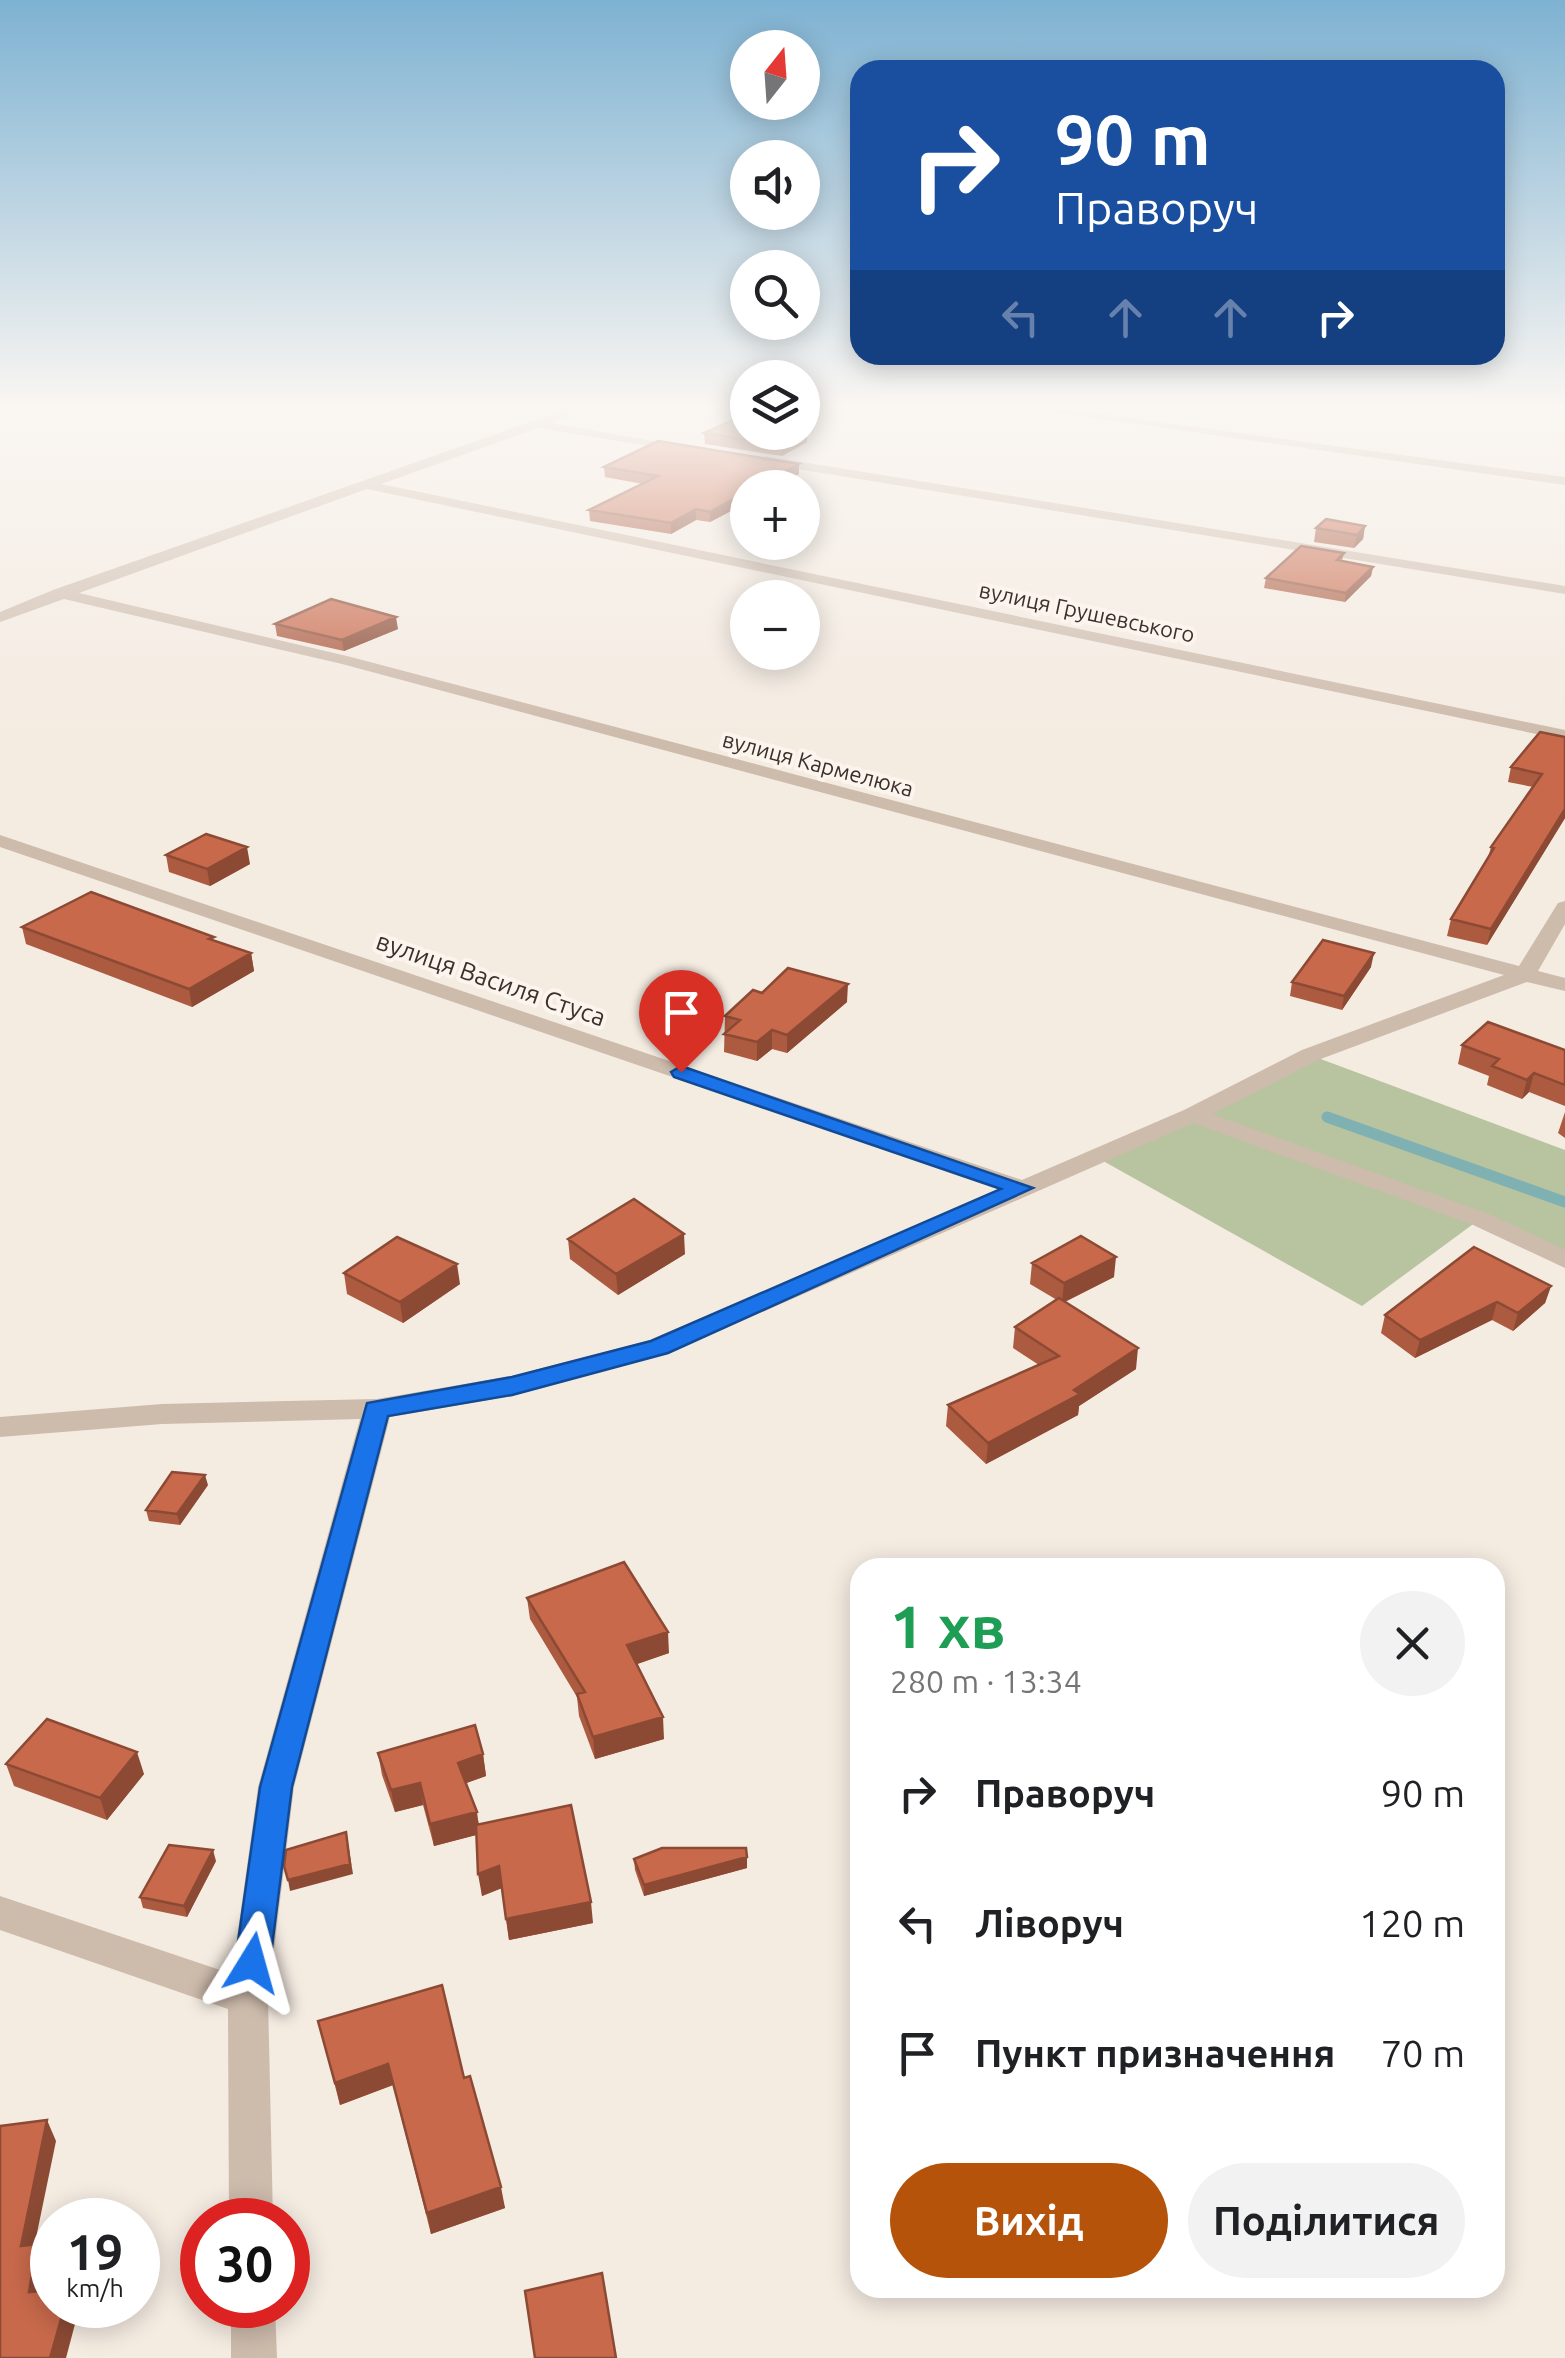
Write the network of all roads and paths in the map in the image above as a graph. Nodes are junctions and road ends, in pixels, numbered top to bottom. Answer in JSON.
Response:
{"nodes":[{"id":1,"x":269,"y":518,"type":"edge"},
{"id":2,"x":528,"y":518,"type":"edge"},
{"id":3,"x":1121,"y":518,"type":"edge"},
{"id":4,"x":1565,"y":590,"type":"edge"},
{"id":5,"x":58,"y":593,"type":"junction"},
{"id":6,"x":0,"y":616,"type":"edge"},
{"id":7,"x":1565,"y":735,"type":"edge"},
{"id":8,"x":0,"y":841,"type":"edge"},
{"id":9,"x":1565,"y":906,"type":"edge"},
{"id":10,"x":1525,"y":975,"type":"junction"},
{"id":11,"x":1565,"y":985,"type":"edge"},
{"id":12,"x":1192,"y":1115,"type":"junction"},
{"id":13,"x":1022,"y":1188,"type":"junction"},
{"id":14,"x":1565,"y":1260,"type":"edge"},
{"id":15,"x":377,"y":1409,"type":"junction"},
{"id":16,"x":3,"y":1424,"type":"edge"},
{"id":17,"x":0,"y":1913,"type":"edge"},
{"id":18,"x":248,"y":1998,"type":"junction"},
{"id":19,"x":251,"y":2198,"type":"edge"},
{"id":20,"x":253,"y":2328,"type":"edge"},
{"id":21,"x":254,"y":2358,"type":"edge"}],
"edges":[{"from":1,"to":5,"type":"street"},
{"from":2,"to":7,"type":"street","name":"вулиця Грушевського"},
{"from":3,"to":4,"type":"street"},
{"from":5,"to":6,"type":"street"},
{"from":5,"to":10,"type":"street","name":"вулиця Кармелюка"},
{"from":8,"to":13,"type":"street","name":"вулиця Василя Стуса"},
{"from":9,"to":10,"type":"street"},
{"from":10,"to":11,"type":"street","name":"вулиця Кармелюка"},
{"from":10,"to":12,"type":"street"},
{"from":12,"to":13,"type":"street"},
{"from":12,"to":14,"type":"street"},
{"from":13,"to":15,"type":"street"},
{"from":15,"to":16,"type":"street"},
{"from":15,"to":18,"type":"street"},
{"from":17,"to":18,"type":"street"},
{"from":18,"to":19,"type":"street"},
{"from":20,"to":21,"type":"street"}]}
